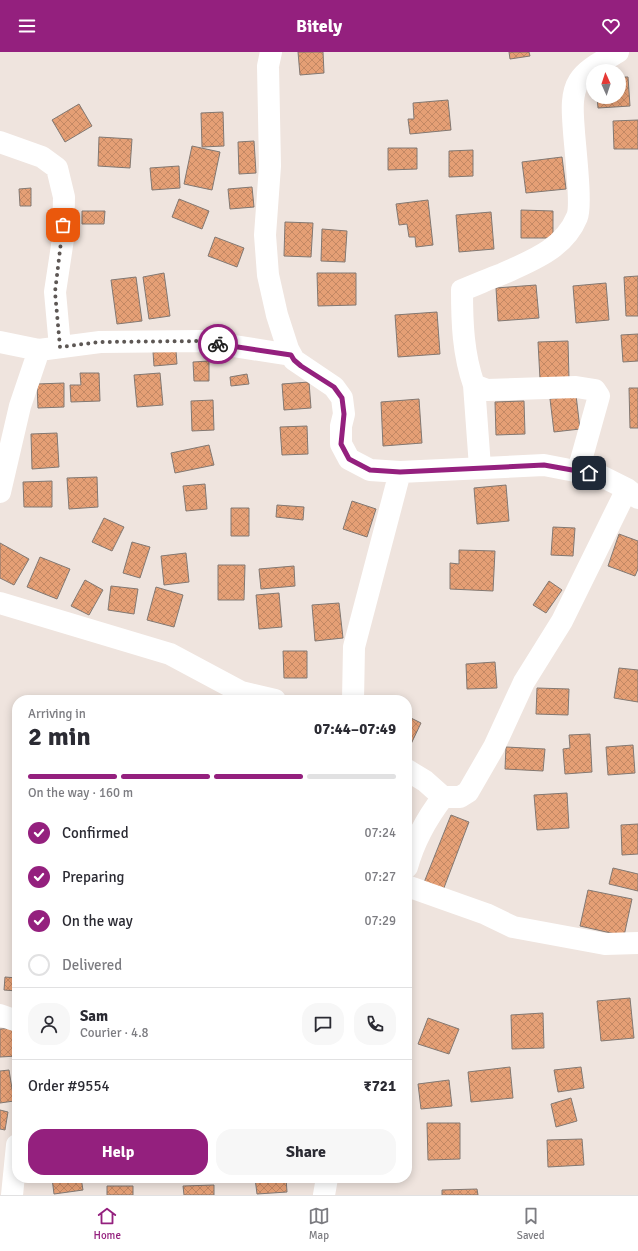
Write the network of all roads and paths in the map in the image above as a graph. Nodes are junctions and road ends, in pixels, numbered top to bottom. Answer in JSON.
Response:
{"nodes":[{"id":1,"x":271,"y":52,"type":"edge"},
{"id":2,"x":618,"y":52,"type":"edge"},
{"id":3,"x":594,"y":58,"type":"edge"},
{"id":4,"x":0,"y":142,"type":"edge"},
{"id":5,"x":0,"y":342,"type":"edge"},
{"id":6,"x":50,"y":349,"type":"junction"},
{"id":7,"x":291,"y":355,"type":"junction"},
{"id":8,"x":474,"y":384,"type":"junction"},
{"id":9,"x":480,"y":467,"type":"junction"},
{"id":10,"x":578,"y":471,"type":"junction"},
{"id":11,"x":400,"y":472,"type":"junction"},
{"id":12,"x":0,"y":492,"type":"edge"},
{"id":13,"x":632,"y":494,"type":"edge"},
{"id":14,"x":0,"y":603,"type":"edge"},
{"id":15,"x":254,"y":695,"type":"edge"},
{"id":16,"x":353,"y":695,"type":"edge"},
{"id":17,"x":412,"y":773,"type":"edge"},
{"id":18,"x":443,"y":797,"type":"junction"},
{"id":19,"x":412,"y":853,"type":"edge"},
{"id":20,"x":412,"y":888,"type":"edge"},
{"id":21,"x":638,"y":943,"type":"edge"},
{"id":22,"x":0,"y":1015,"type":"edge"},
{"id":23,"x":12,"y":1019,"type":"edge"},
{"id":24,"x":13,"y":1183,"type":"edge"},
{"id":25,"x":326,"y":1183,"type":"edge"},
{"id":26,"x":12,"y":1195,"type":"edge"},
{"id":27,"x":324,"y":1195,"type":"edge"}],
"edges":[{"from":1,"to":7,"type":"street"},
{"from":2,"to":3,"type":"street"},
{"from":3,"to":8,"type":"street"},
{"from":4,"to":6,"type":"street"},
{"from":5,"to":6,"type":"street"},
{"from":6,"to":7,"type":"street"},
{"from":6,"to":12,"type":"street"},
{"from":7,"to":11,"type":"street"},
{"from":8,"to":9,"type":"street"},
{"from":8,"to":10,"type":"street"},
{"from":9,"to":10,"type":"street"},
{"from":9,"to":11,"type":"street"},
{"from":10,"to":13,"type":"street"},
{"from":11,"to":16,"type":"street"},
{"from":13,"to":18,"type":"street"},
{"from":14,"to":15,"type":"street"},
{"from":17,"to":18,"type":"street"},
{"from":18,"to":19,"type":"street"},
{"from":20,"to":21,"type":"street"},
{"from":22,"to":23,"type":"street"},
{"from":24,"to":26,"type":"street"},
{"from":25,"to":27,"type":"street"}]}
